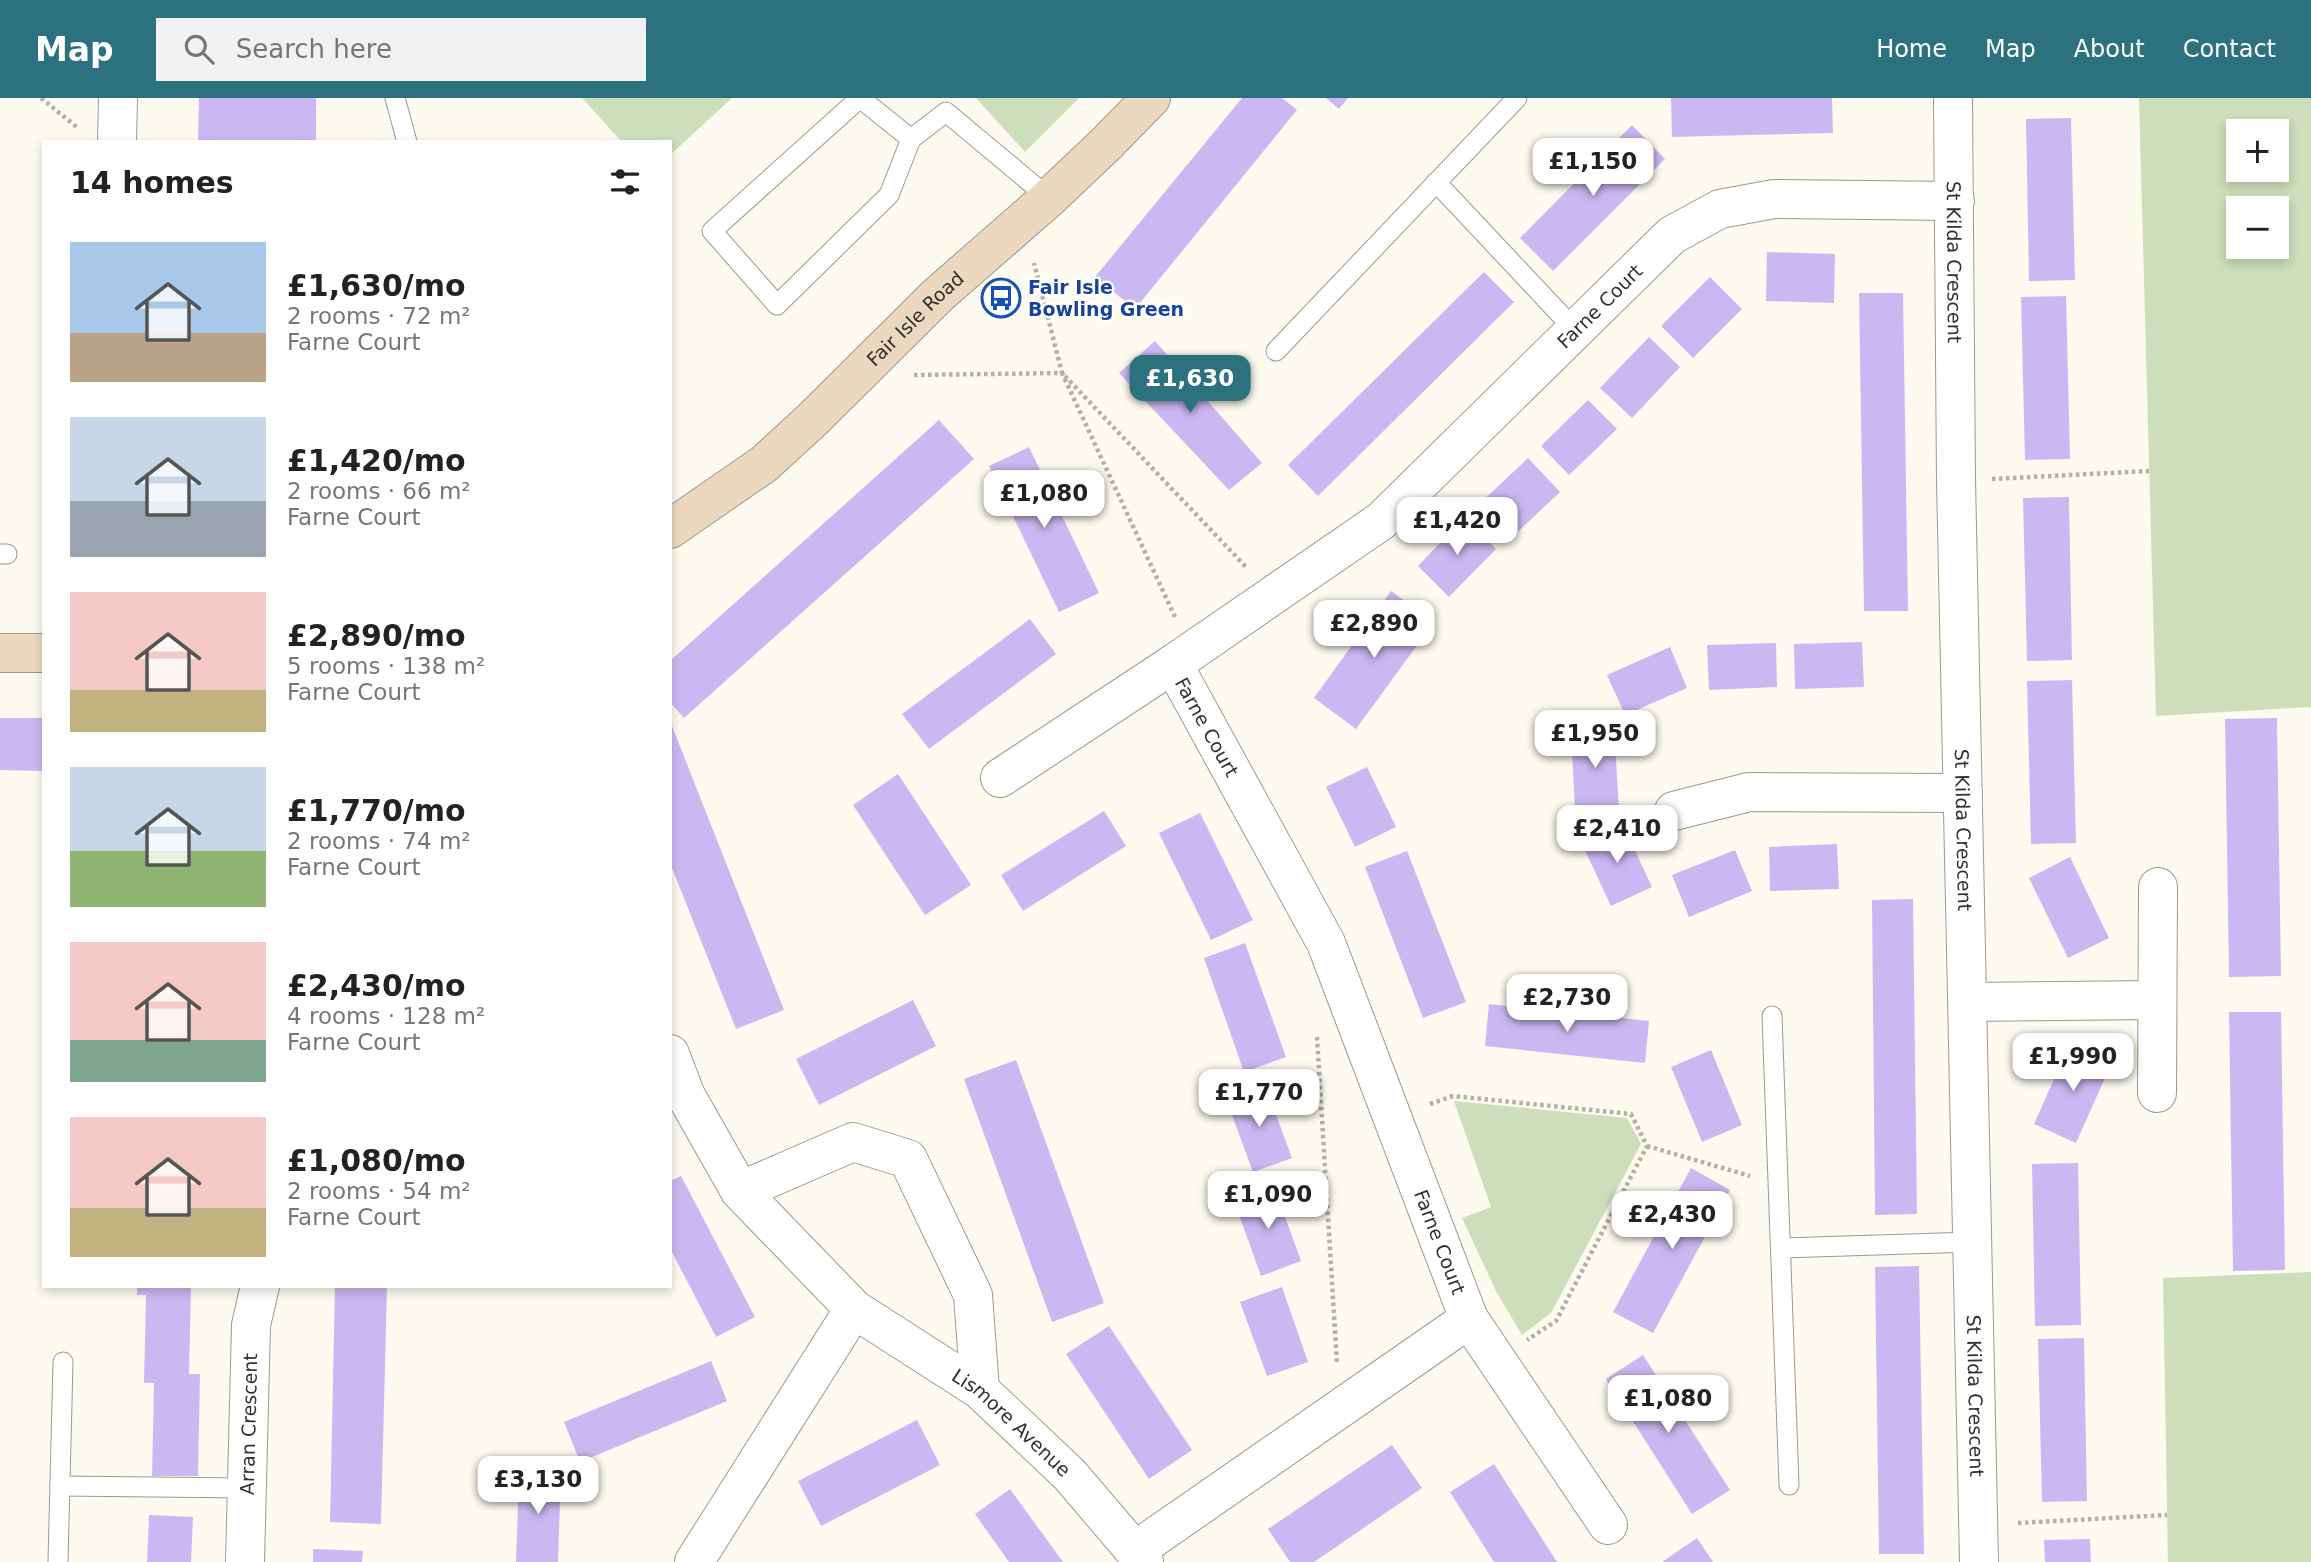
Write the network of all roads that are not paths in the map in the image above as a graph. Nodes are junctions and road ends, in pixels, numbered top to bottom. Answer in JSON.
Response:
{"nodes":[{"id":1,"x":118,"y":98,"type":"edge"},
{"id":2,"x":395,"y":98,"type":"edge"},
{"id":3,"x":1151,"y":98,"type":"edge"},
{"id":4,"x":1517,"y":98,"type":"edge"},
{"id":5,"x":1953,"y":98,"type":"edge"},
{"id":6,"x":102,"y":138,"type":"edge"},
{"id":7,"x":911,"y":139,"type":"junction"},
{"id":8,"x":406,"y":140,"type":"edge"},
{"id":9,"x":1436,"y":182,"type":"junction"},
{"id":10,"x":1955,"y":201,"type":"junction"},
{"id":11,"x":1036,"y":210,"type":"junction"},
{"id":12,"x":1575,"y":330,"type":"junction"},
{"id":13,"x":1276,"y":351,"type":"dead end"},
{"id":14,"x":672,"y":528,"type":"edge"},
{"id":15,"x":0,"y":653,"type":"edge"},
{"id":16,"x":42,"y":653,"type":"edge"},
{"id":17,"x":1182,"y":658,"type":"junction"},
{"id":18,"x":1000,"y":778,"type":"dead end"},
{"id":19,"x":1963,"y":793,"type":"junction"},
{"id":20,"x":1674,"y":811,"type":"dead end"},
{"id":21,"x":2158,"y":887,"type":"dead end"},
{"id":22,"x":2157,"y":1000,"type":"junction"},
{"id":23,"x":1968,"y":1002,"type":"junction"},
{"id":24,"x":1772,"y":1016,"type":"dead end"},
{"id":25,"x":672,"y":1059,"type":"edge"},
{"id":26,"x":2157,"y":1093,"type":"dead end"},
{"id":27,"x":740,"y":1191,"type":"junction"},
{"id":28,"x":1972,"y":1242,"type":"junction"},
{"id":29,"x":1782,"y":1248,"type":"junction"},
{"id":30,"x":260,"y":1288,"type":"edge"},
{"id":31,"x":854,"y":1309,"type":"junction"},
{"id":32,"x":1469,"y":1319,"type":"junction"},
{"id":33,"x":63,"y":1362,"type":"dead end"},
{"id":34,"x":980,"y":1390,"type":"junction"},
{"id":35,"x":1789,"y":1485,"type":"dead end"},
{"id":36,"x":60,"y":1486,"type":"junction"},
{"id":37,"x":247,"y":1488,"type":"junction"},
{"id":38,"x":1608,"y":1525,"type":"dead end"},
{"id":39,"x":1978,"y":1544,"type":"edge"},
{"id":40,"x":1140,"y":1556,"type":"edge"},
{"id":41,"x":696,"y":1561,"type":"edge"},
{"id":42,"x":58,"y":1562,"type":"edge"},
{"id":43,"x":245,"y":1562,"type":"edge"}],
"edges":[{"from":1,"to":6,"type":"street"},
{"from":2,"to":8,"type":"lane"},
{"from":3,"to":11,"type":"street","name":"Fair Isle Road"},
{"from":4,"to":9,"type":"lane"},
{"from":5,"to":10,"type":"street","name":"St Kilda Crescent"},
{"from":7,"to":7,"type":"lane"},
{"from":7,"to":11,"type":"lane"},
{"from":9,"to":12,"type":"lane"},
{"from":9,"to":13,"type":"lane"},
{"from":10,"to":12,"type":"street","name":"Farne Court"},
{"from":10,"to":19,"type":"street","name":"St Kilda Crescent"},
{"from":11,"to":14,"type":"street","name":"Fair Isle Road"},
{"from":12,"to":17,"type":"street","name":"Farne Court"},
{"from":15,"to":16,"type":"street"},
{"from":17,"to":18,"type":"street"},
{"from":17,"to":32,"type":"street","name":"Farne Court"},
{"from":19,"to":20,"type":"street"},
{"from":19,"to":23,"type":"street","name":"St Kilda Crescent"},
{"from":21,"to":22,"type":"street"},
{"from":22,"to":23,"type":"street"},
{"from":22,"to":26,"type":"street"},
{"from":23,"to":28,"type":"street","name":"St Kilda Crescent"},
{"from":24,"to":29,"type":"lane"},
{"from":25,"to":27,"type":"street","name":"Lismore Avenue"},
{"from":27,"to":31,"type":"street","name":"Lismore Avenue"},
{"from":27,"to":34,"type":"street"},
{"from":28,"to":29,"type":"lane"},
{"from":28,"to":39,"type":"street","name":"St Kilda Crescent"},
{"from":29,"to":35,"type":"lane"},
{"from":30,"to":37,"type":"street","name":"Arran Crescent"},
{"from":31,"to":34,"type":"street","name":"Lismore Avenue"},
{"from":31,"to":41,"type":"street"},
{"from":32,"to":38,"type":"street","name":"Farne Court"},
{"from":32,"to":40,"type":"street"},
{"from":33,"to":36,"type":"lane"},
{"from":34,"to":40,"type":"street","name":"Lismore Avenue"},
{"from":36,"to":37,"type":"lane"},
{"from":36,"to":42,"type":"lane"},
{"from":37,"to":43,"type":"street","name":"Arran Crescent"}]}
